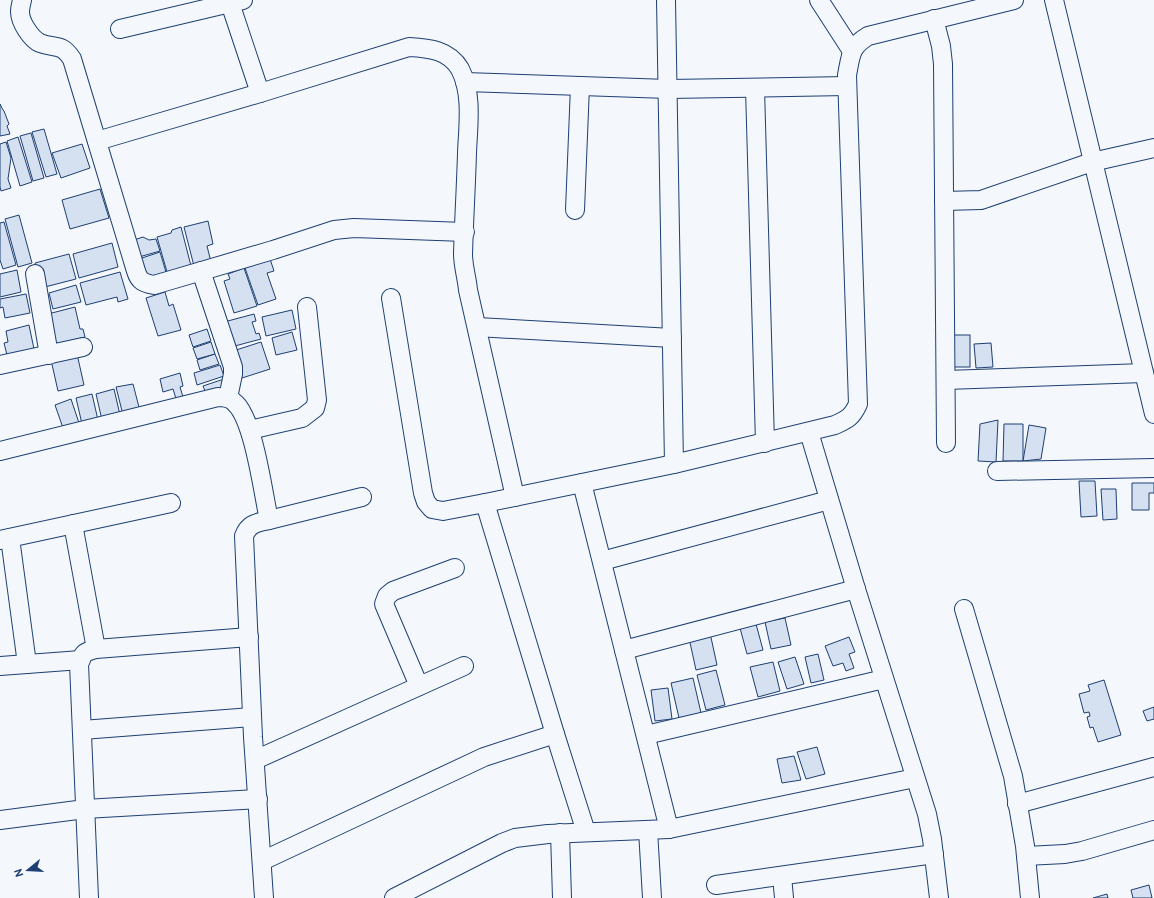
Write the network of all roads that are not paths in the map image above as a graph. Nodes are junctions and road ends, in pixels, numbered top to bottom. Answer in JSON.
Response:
{"nodes":[{"id":1,"x":22,"y":0,"type":"edge"},
{"id":2,"x":666,"y":0,"type":"edge"},
{"id":3,"x":818,"y":0,"type":"edge"},
{"id":4,"x":1014,"y":0,"type":"edge"},
{"id":5,"x":1054,"y":0,"type":"edge"},
{"id":6,"x":234,"y":1,"type":"edge"},
{"id":7,"x":934,"y":19,"type":"junction"},
{"id":8,"x":120,"y":29,"type":"dead end"},
{"id":9,"x":852,"y":51,"type":"junction"},
{"id":10,"x":465,"y":82,"type":"junction"},
{"id":11,"x":580,"y":86,"type":"junction"},
{"id":12,"x":847,"y":86,"type":"junction"},
{"id":13,"x":755,"y":88,"type":"junction"},
{"id":14,"x":668,"y":89,"type":"junction"},
{"id":15,"x":260,"y":93,"type":"junction"},
{"id":16,"x":97,"y":141,"type":"junction"},
{"id":17,"x":1154,"y":148,"type":"edge"},
{"id":18,"x":1092,"y":162,"type":"junction"},
{"id":19,"x":944,"y":201,"type":"junction"},
{"id":20,"x":575,"y":210,"type":"dead end"},
{"id":21,"x":465,"y":232,"type":"junction"},
{"id":22,"x":201,"y":271,"type":"junction"},
{"id":23,"x":35,"y":274,"type":"dead end"},
{"id":24,"x":391,"y":298,"type":"dead end"},
{"id":25,"x":307,"y":307,"type":"dead end"},
{"id":26,"x":477,"y":327,"type":"junction"},
{"id":27,"x":672,"y":338,"type":"junction"},
{"id":28,"x":83,"y":347,"type":"dead end"},
{"id":29,"x":49,"y":354,"type":"junction"},
{"id":30,"x":0,"y":365,"type":"edge"},
{"id":31,"x":1144,"y":373,"type":"junction"},
{"id":32,"x":946,"y":380,"type":"junction"},
{"id":33,"x":228,"y":398,"type":"junction"},
{"id":34,"x":1154,"y":410,"type":"edge"},
{"id":35,"x":250,"y":430,"type":"junction"},
{"id":36,"x":809,"y":432,"type":"junction"},
{"id":37,"x":765,"y":443,"type":"junction"},
{"id":38,"x":946,"y":443,"type":"dead end"},
{"id":39,"x":0,"y":451,"type":"edge"},
{"id":40,"x":674,"y":464,"type":"junction"},
{"id":41,"x":1154,"y":468,"type":"edge"},
{"id":42,"x":997,"y":471,"type":"dead end"},
{"id":43,"x":582,"y":483,"type":"junction"},
{"id":44,"x":362,"y":497,"type":"dead end"},
{"id":45,"x":515,"y":497,"type":"junction"},
{"id":46,"x":829,"y":500,"type":"junction"},
{"id":47,"x":171,"y":503,"type":"dead end"},
{"id":48,"x":485,"y":503,"type":"junction"},
{"id":49,"x":269,"y":520,"type":"junction"},
{"id":50,"x":73,"y":524,"type":"junction"},
{"id":51,"x":5,"y":539,"type":"edge"},
{"id":52,"x":602,"y":561,"type":"junction"},
{"id":53,"x":455,"y":568,"type":"dead end"},
{"id":54,"x":856,"y":590,"type":"junction"},
{"id":55,"x":964,"y":609,"type":"dead end"},
{"id":56,"x":249,"y":637,"type":"junction"},
{"id":57,"x":96,"y":649,"type":"junction"},
{"id":58,"x":624,"y":650,"type":"junction"},
{"id":59,"x":81,"y":660,"type":"junction"},
{"id":60,"x":27,"y":664,"type":"junction"},
{"id":61,"x":0,"y":666,"type":"edge"},
{"id":62,"x":464,"y":666,"type":"dead end"},
{"id":63,"x":884,"y":679,"type":"junction"},
{"id":64,"x":419,"y":686,"type":"junction"},
{"id":65,"x":252,"y":717,"type":"junction"},
{"id":66,"x":82,"y":730,"type":"junction"},
{"id":67,"x":555,"y":734,"type":"junction"},
{"id":68,"x":646,"y":735,"type":"junction"},
{"id":69,"x":255,"y":760,"type":"junction"},
{"id":70,"x":1154,"y":767,"type":"edge"},
{"id":71,"x":916,"y":778,"type":"junction"},
{"id":72,"x":258,"y":800,"type":"junction"},
{"id":73,"x":1017,"y":804,"type":"junction"},
{"id":74,"x":85,"y":809,"type":"junction"},
{"id":75,"x":0,"y":820,"type":"edge"},
{"id":76,"x":669,"y":829,"type":"junction"},
{"id":77,"x":648,"y":830,"type":"junction"},
{"id":78,"x":1154,"y":830,"type":"edge"},
{"id":79,"x":586,"y":832,"type":"junction"},
{"id":80,"x":560,"y":833,"type":"junction"},
{"id":81,"x":934,"y":854,"type":"junction"},
{"id":82,"x":1026,"y":856,"type":"junction"},
{"id":83,"x":262,"y":861,"type":"junction"},
{"id":84,"x":782,"y":876,"type":"junction"},
{"id":85,"x":716,"y":885,"type":"dead end"},
{"id":86,"x":89,"y":898,"type":"edge"},
{"id":87,"x":264,"y":898,"type":"edge"},
{"id":88,"x":394,"y":898,"type":"edge"},
{"id":89,"x":562,"y":898,"type":"edge"},
{"id":90,"x":652,"y":898,"type":"edge"},
{"id":91,"x":784,"y":898,"type":"edge"},
{"id":92,"x":939,"y":898,"type":"edge"},
{"id":93,"x":1030,"y":898,"type":"edge"}],
"edges":[{"from":1,"to":16,"type":"street"},
{"from":2,"to":14,"type":"street"},
{"from":3,"to":9,"type":"street"},
{"from":4,"to":7,"type":"street"},
{"from":5,"to":18,"type":"street"},
{"from":6,"to":8,"type":"street"},
{"from":6,"to":15,"type":"street"},
{"from":7,"to":9,"type":"street"},
{"from":7,"to":19,"type":"street"},
{"from":9,"to":12,"type":"street"},
{"from":10,"to":11,"type":"street"},
{"from":10,"to":15,"type":"street"},
{"from":10,"to":21,"type":"street"},
{"from":11,"to":14,"type":"street"},
{"from":11,"to":20,"type":"street"},
{"from":12,"to":13,"type":"street"},
{"from":12,"to":36,"type":"street"},
{"from":13,"to":14,"type":"street"},
{"from":13,"to":37,"type":"street"},
{"from":14,"to":27,"type":"street"},
{"from":15,"to":16,"type":"street"},
{"from":16,"to":22,"type":"street"},
{"from":17,"to":18,"type":"street"},
{"from":18,"to":19,"type":"street"},
{"from":18,"to":31,"type":"street"},
{"from":19,"to":32,"type":"street"},
{"from":21,"to":22,"type":"street"},
{"from":21,"to":26,"type":"street"},
{"from":22,"to":33,"type":"street"},
{"from":23,"to":29,"type":"street"},
{"from":24,"to":48,"type":"street"},
{"from":25,"to":35,"type":"street"},
{"from":26,"to":27,"type":"street"},
{"from":26,"to":45,"type":"street"},
{"from":27,"to":40,"type":"street"},
{"from":28,"to":29,"type":"street"},
{"from":29,"to":30,"type":"street"},
{"from":31,"to":32,"type":"street"},
{"from":31,"to":34,"type":"street"},
{"from":32,"to":38,"type":"street"},
{"from":33,"to":35,"type":"street"},
{"from":33,"to":39,"type":"street"},
{"from":35,"to":49,"type":"street"},
{"from":36,"to":37,"type":"street"},
{"from":36,"to":46,"type":"street"},
{"from":37,"to":40,"type":"street"},
{"from":40,"to":43,"type":"street"},
{"from":41,"to":42,"type":"street"},
{"from":43,"to":45,"type":"street"},
{"from":43,"to":52,"type":"street"},
{"from":44,"to":49,"type":"street"},
{"from":45,"to":48,"type":"street"},
{"from":46,"to":52,"type":"street"},
{"from":46,"to":54,"type":"street"},
{"from":47,"to":50,"type":"street"},
{"from":48,"to":67,"type":"street"},
{"from":49,"to":56,"type":"street"},
{"from":50,"to":51,"type":"street"},
{"from":50,"to":57,"type":"street"},
{"from":51,"to":60,"type":"street"},
{"from":52,"to":58,"type":"street"},
{"from":53,"to":64,"type":"street"},
{"from":54,"to":58,"type":"street"},
{"from":54,"to":63,"type":"street"},
{"from":55,"to":73,"type":"street"},
{"from":56,"to":57,"type":"street"},
{"from":56,"to":65,"type":"street"},
{"from":57,"to":59,"type":"street"},
{"from":58,"to":68,"type":"street"},
{"from":59,"to":60,"type":"street"},
{"from":59,"to":66,"type":"street"},
{"from":60,"to":61,"type":"street"},
{"from":62,"to":64,"type":"street"},
{"from":63,"to":68,"type":"street"},
{"from":63,"to":71,"type":"street"},
{"from":64,"to":69,"type":"street"},
{"from":65,"to":66,"type":"street"},
{"from":65,"to":69,"type":"street"},
{"from":66,"to":74,"type":"street"},
{"from":67,"to":79,"type":"street"},
{"from":67,"to":83,"type":"street"},
{"from":68,"to":76,"type":"street"},
{"from":69,"to":72,"type":"street"},
{"from":70,"to":73,"type":"street"},
{"from":71,"to":76,"type":"street"},
{"from":71,"to":81,"type":"street"},
{"from":72,"to":74,"type":"street"},
{"from":72,"to":83,"type":"street"},
{"from":73,"to":82,"type":"street"},
{"from":74,"to":75,"type":"street"},
{"from":74,"to":86,"type":"street"},
{"from":76,"to":77,"type":"street"},
{"from":77,"to":79,"type":"street"},
{"from":77,"to":90,"type":"street"},
{"from":78,"to":82,"type":"street"},
{"from":79,"to":80,"type":"street"},
{"from":80,"to":88,"type":"street"},
{"from":80,"to":89,"type":"street"},
{"from":81,"to":84,"type":"street"},
{"from":81,"to":92,"type":"street"},
{"from":82,"to":93,"type":"street"},
{"from":83,"to":87,"type":"street"},
{"from":84,"to":85,"type":"street"},
{"from":84,"to":91,"type":"street"}]}
